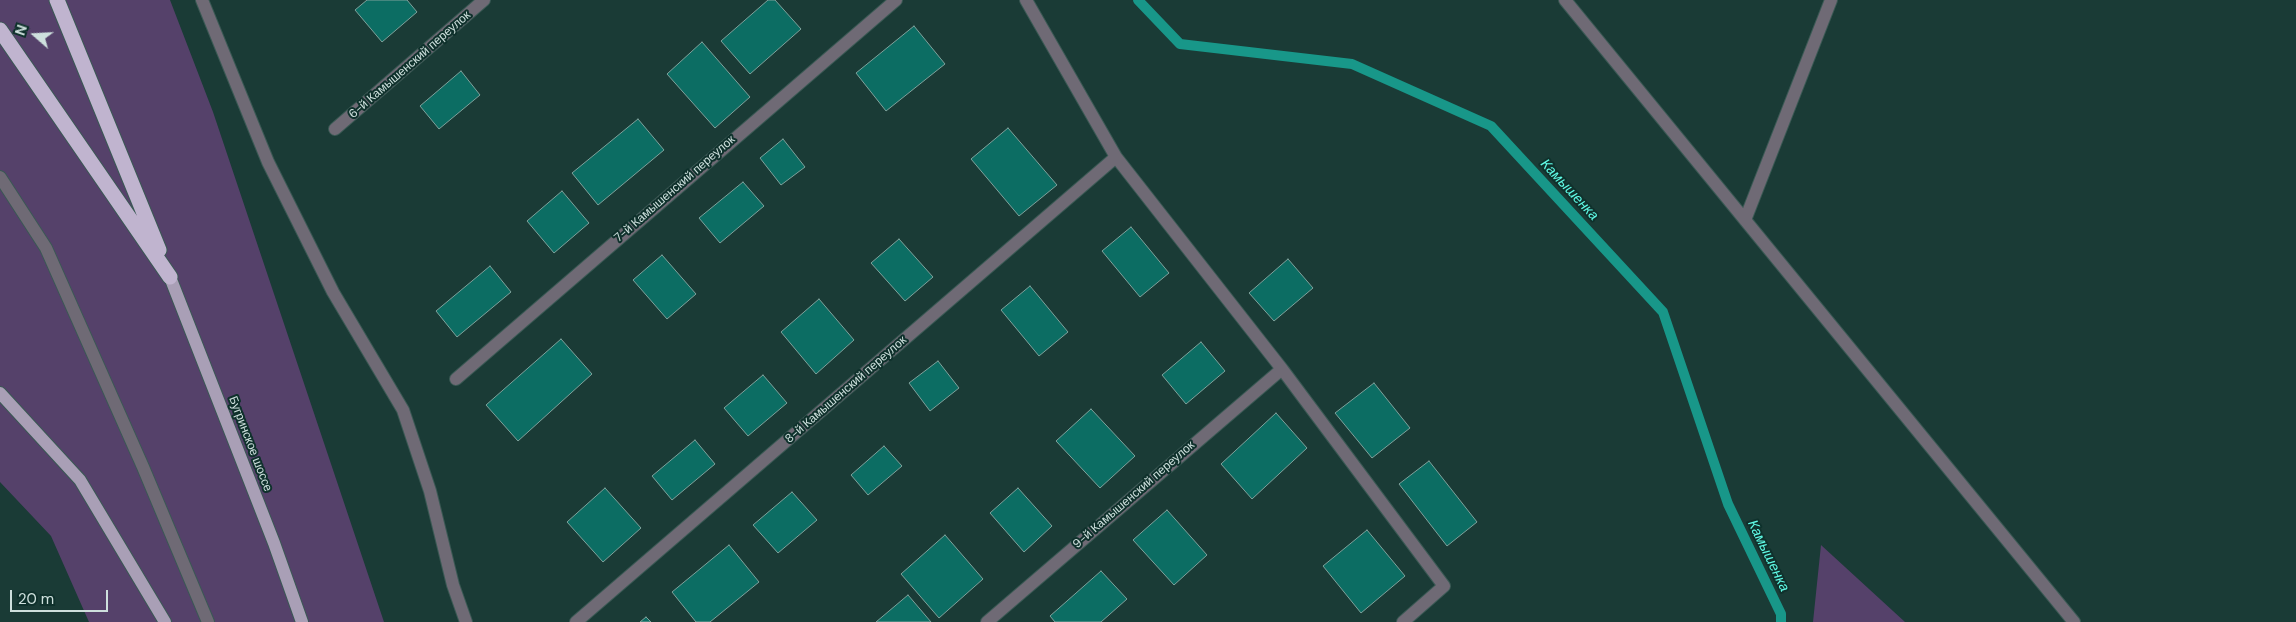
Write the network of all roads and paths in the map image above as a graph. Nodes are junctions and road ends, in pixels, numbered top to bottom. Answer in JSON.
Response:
{"nodes":[{"id":1,"x":57,"y":0,"type":"edge"},
{"id":2,"x":202,"y":0,"type":"edge"},
{"id":3,"x":484,"y":0,"type":"edge"},
{"id":4,"x":896,"y":0,"type":"edge"},
{"id":5,"x":1026,"y":0,"type":"edge"},
{"id":6,"x":1565,"y":0,"type":"edge"},
{"id":7,"x":1831,"y":0,"type":"edge"},
{"id":8,"x":0,"y":30,"type":"edge"},
{"id":9,"x":335,"y":129,"type":"dead end"},
{"id":10,"x":1116,"y":157,"type":"junction"},
{"id":11,"x":0,"y":177,"type":"edge"},
{"id":12,"x":1745,"y":220,"type":"junction"},
{"id":13,"x":170,"y":277,"type":"junction"},
{"id":14,"x":1282,"y":368,"type":"junction"},
{"id":15,"x":456,"y":379,"type":"dead end"},
{"id":16,"x":0,"y":393,"type":"edge"},
{"id":17,"x":165,"y":622,"type":"edge"},
{"id":18,"x":208,"y":622,"type":"edge"},
{"id":19,"x":302,"y":622,"type":"edge"},
{"id":20,"x":466,"y":622,"type":"edge"},
{"id":21,"x":576,"y":622,"type":"edge"},
{"id":22,"x":987,"y":622,"type":"edge"},
{"id":23,"x":1402,"y":622,"type":"edge"},
{"id":24,"x":2074,"y":622,"type":"edge"}],
"edges":[{"from":1,"to":13,"type":"highway"},
{"from":2,"to":20,"type":"street"},
{"from":3,"to":9,"type":"street","name":"6-й Камышенский переулок"},
{"from":4,"to":15,"type":"street","name":"7-й Камышенский переулок"},
{"from":5,"to":10,"type":"street"},
{"from":6,"to":12,"type":"street"},
{"from":7,"to":12,"type":"street"},
{"from":8,"to":13,"type":"highway"},
{"from":10,"to":14,"type":"street"},
{"from":10,"to":21,"type":"street","name":"8-й Камышенский переулок"},
{"from":11,"to":18,"type":"street"},
{"from":12,"to":24,"type":"street"},
{"from":13,"to":19,"type":"main road","name":"Бугринское шоссе"},
{"from":14,"to":22,"type":"street","name":"9-й Камышенский переулок"},
{"from":14,"to":23,"type":"street"},
{"from":16,"to":17,"type":"main road"}]}
